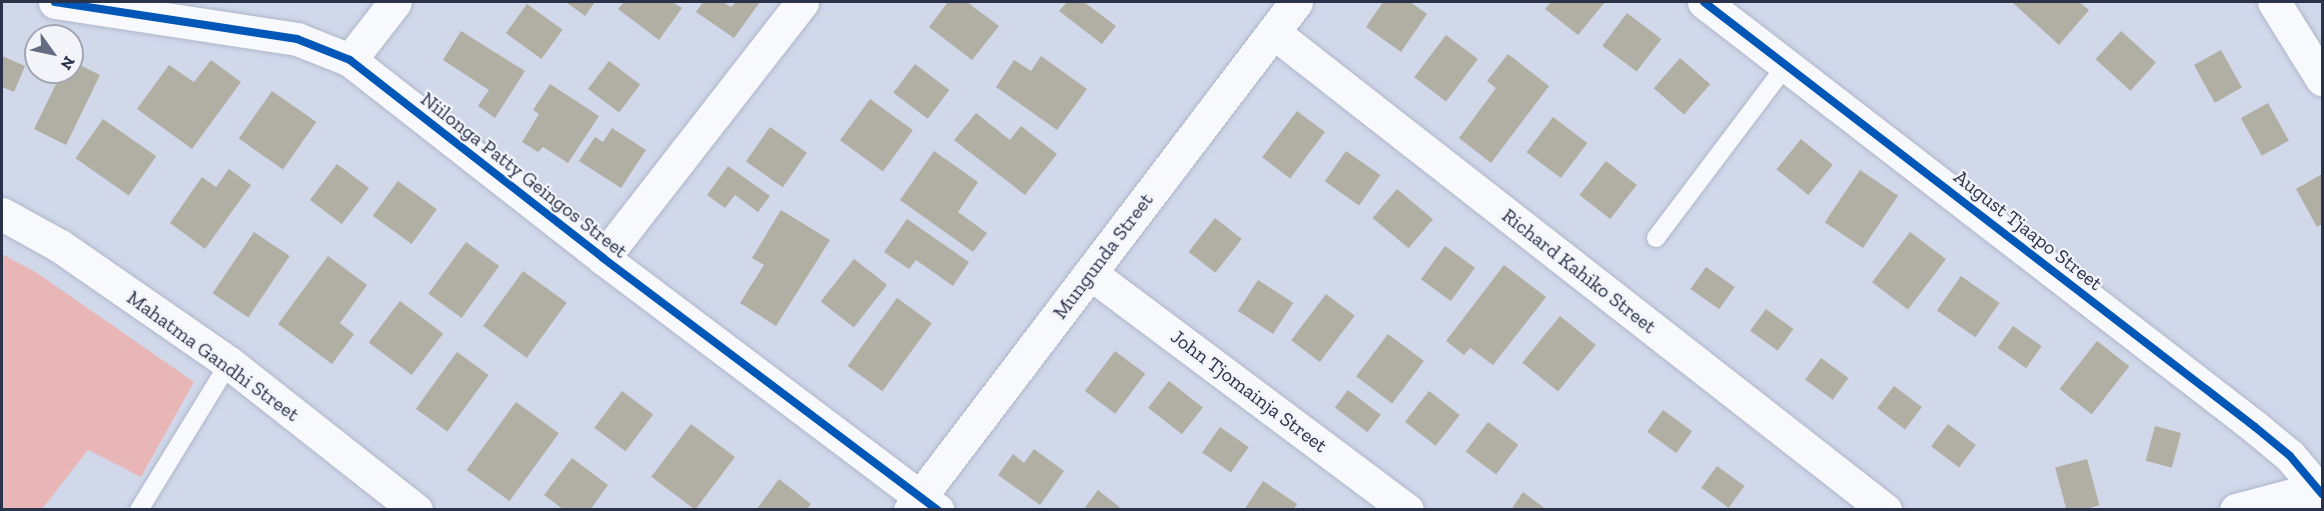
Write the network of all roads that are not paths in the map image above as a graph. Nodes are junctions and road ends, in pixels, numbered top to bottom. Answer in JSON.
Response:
{"nodes":[{"id":1,"x":55,"y":2,"type":"edge"},
{"id":2,"x":395,"y":2,"type":"edge"},
{"id":3,"x":802,"y":2,"type":"edge"},
{"id":4,"x":1296,"y":2,"type":"edge"},
{"id":5,"x":1704,"y":2,"type":"edge"},
{"id":6,"x":2274,"y":2,"type":"edge"},
{"id":7,"x":1273,"y":33,"type":"junction"},
{"id":8,"x":350,"y":60,"type":"junction"},
{"id":9,"x":1786,"y":64,"type":"junction"},
{"id":10,"x":2322,"y":79,"type":"edge"},
{"id":11,"x":2,"y":214,"type":"edge"},
{"id":12,"x":1656,"y":238,"type":"dead end"},
{"id":13,"x":603,"y":258,"type":"junction"},
{"id":14,"x":1090,"y":273,"type":"junction"},
{"id":15,"x":229,"y":363,"type":"junction"},
{"id":16,"x":2321,"y":491,"type":"edge"},
{"id":17,"x":923,"y":505,"type":"edge"},
{"id":18,"x":139,"y":510,"type":"edge"},
{"id":19,"x":416,"y":510,"type":"edge"},
{"id":20,"x":1407,"y":510,"type":"edge"},
{"id":21,"x":1885,"y":510,"type":"edge"},
{"id":22,"x":2236,"y":510,"type":"edge"}],
"edges":[{"from":1,"to":8,"type":"street","name":"Niilonga Patty Geingos Street"},
{"from":2,"to":8,"type":"street"},
{"from":3,"to":13,"type":"street"},
{"from":4,"to":7,"type":"street","name":"Mungunda Street"},
{"from":5,"to":9,"type":"street","name":"August Tjaapo Street"},
{"from":6,"to":10,"type":"street"},
{"from":7,"to":14,"type":"street","name":"Mungunda Street"},
{"from":7,"to":21,"type":"street","name":"Richard Kahiko Street"},
{"from":8,"to":13,"type":"street","name":"Niilonga Patty Geingos Street"},
{"from":9,"to":12,"type":"lane"},
{"from":9,"to":16,"type":"street","name":"August Tjaapo Street"},
{"from":11,"to":15,"type":"street","name":"Mahatma Gandhi Street"},
{"from":13,"to":17,"type":"street","name":"Niilonga Patty Geingos Street"},
{"from":14,"to":17,"type":"street","name":"Mungunda Street"},
{"from":14,"to":20,"type":"street","name":"John Tjomainja Street"},
{"from":15,"to":18,"type":"lane"},
{"from":15,"to":19,"type":"street","name":"Mahatma Gandhi Street"},
{"from":16,"to":22,"type":"street"}]}
